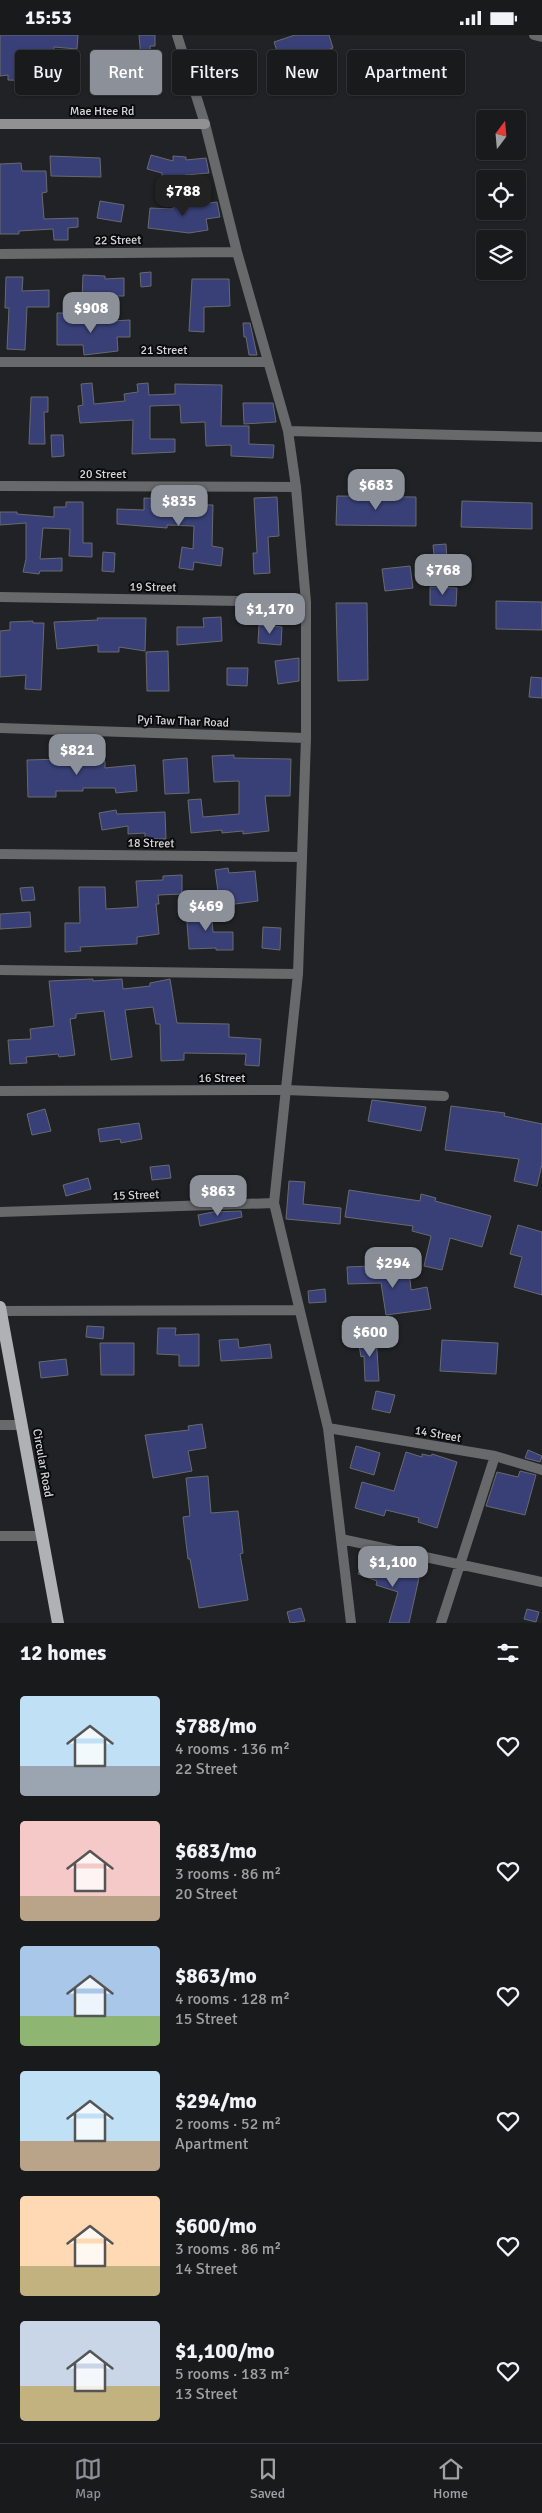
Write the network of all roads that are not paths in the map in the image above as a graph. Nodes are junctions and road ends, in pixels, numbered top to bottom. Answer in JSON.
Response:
{"nodes":[{"id":1,"x":177,"y":35,"type":"edge"},
{"id":2,"x":534,"y":35,"type":"edge"},
{"id":3,"x":542,"y":37,"type":"edge"},
{"id":4,"x":205,"y":123,"type":"junction"},
{"id":5,"x":0,"y":124,"type":"edge"},
{"id":6,"x":237,"y":252,"type":"junction"},
{"id":7,"x":0,"y":254,"type":"edge"},
{"id":8,"x":0,"y":362,"type":"edge"},
{"id":9,"x":268,"y":362,"type":"junction"},
{"id":10,"x":288,"y":431,"type":"junction"},
{"id":11,"x":542,"y":437,"type":"edge"},
{"id":12,"x":0,"y":486,"type":"edge"},
{"id":13,"x":296,"y":487,"type":"junction"},
{"id":14,"x":0,"y":597,"type":"edge"},
{"id":15,"x":306,"y":602,"type":"junction"},
{"id":16,"x":0,"y":728,"type":"edge"},
{"id":17,"x":306,"y":738,"type":"junction"},
{"id":18,"x":0,"y":854,"type":"edge"},
{"id":19,"x":302,"y":857,"type":"junction"},
{"id":20,"x":0,"y":970,"type":"edge"},
{"id":21,"x":298,"y":974,"type":"junction"},
{"id":22,"x":286,"y":1090,"type":"junction"},
{"id":23,"x":0,"y":1091,"type":"edge"},
{"id":24,"x":444,"y":1096,"type":"dead end"},
{"id":25,"x":274,"y":1203,"type":"junction"},
{"id":26,"x":0,"y":1212,"type":"edge"},
{"id":27,"x":0,"y":1310,"type":"edge"},
{"id":28,"x":300,"y":1310,"type":"junction"},
{"id":29,"x":0,"y":1425,"type":"edge"},
{"id":30,"x":22,"y":1425,"type":"junction"},
{"id":31,"x":328,"y":1428,"type":"junction"},
{"id":32,"x":495,"y":1456,"type":"junction"},
{"id":33,"x":542,"y":1469,"type":"edge"},
{"id":34,"x":0,"y":1536,"type":"edge"},
{"id":35,"x":42,"y":1536,"type":"junction"},
{"id":36,"x":341,"y":1539,"type":"junction"},
{"id":37,"x":460,"y":1563,"type":"junction"},
{"id":38,"x":542,"y":1582,"type":"edge"},
{"id":39,"x":58,"y":1623,"type":"edge"},
{"id":40,"x":351,"y":1623,"type":"edge"},
{"id":41,"x":441,"y":1623,"type":"edge"}],
"edges":[{"from":1,"to":4,"type":"street"},
{"from":2,"to":3,"type":"street"},
{"from":4,"to":5,"type":"street","name":"Mae Htee Rd"},
{"from":4,"to":6,"type":"street"},
{"from":6,"to":7,"type":"street","name":"22 Street"},
{"from":6,"to":9,"type":"street"},
{"from":8,"to":9,"type":"street","name":"21 Street"},
{"from":9,"to":10,"type":"street"},
{"from":10,"to":11,"type":"street"},
{"from":10,"to":13,"type":"street"},
{"from":12,"to":13,"type":"street","name":"20 Street"},
{"from":13,"to":15,"type":"street"},
{"from":14,"to":15,"type":"street","name":"19 Street"},
{"from":15,"to":17,"type":"street"},
{"from":16,"to":17,"type":"street","name":"Pyi Taw Thar Road"},
{"from":17,"to":19,"type":"street"},
{"from":18,"to":19,"type":"street","name":"18 Street"},
{"from":19,"to":21,"type":"street"},
{"from":20,"to":21,"type":"street"},
{"from":21,"to":22,"type":"street"},
{"from":22,"to":23,"type":"street","name":"16 Street"},
{"from":22,"to":24,"type":"street","name":"16 Street"},
{"from":22,"to":25,"type":"street"},
{"from":25,"to":26,"type":"street","name":"15 Street"},
{"from":25,"to":28,"type":"street"},
{"from":27,"to":28,"type":"street"},
{"from":27,"to":30,"type":"main road","name":"Circular Road"},
{"from":28,"to":31,"type":"street"},
{"from":29,"to":30,"type":"street"},
{"from":30,"to":35,"type":"main road","name":"Circular Road"},
{"from":31,"to":32,"type":"street","name":"14 Street"},
{"from":31,"to":36,"type":"street"},
{"from":32,"to":33,"type":"street","name":"14 Street"},
{"from":32,"to":37,"type":"street"},
{"from":34,"to":35,"type":"street"},
{"from":35,"to":39,"type":"main road","name":"Circular Road"},
{"from":36,"to":37,"type":"street"},
{"from":36,"to":40,"type":"street"},
{"from":37,"to":38,"type":"street"},
{"from":37,"to":41,"type":"street"}]}
